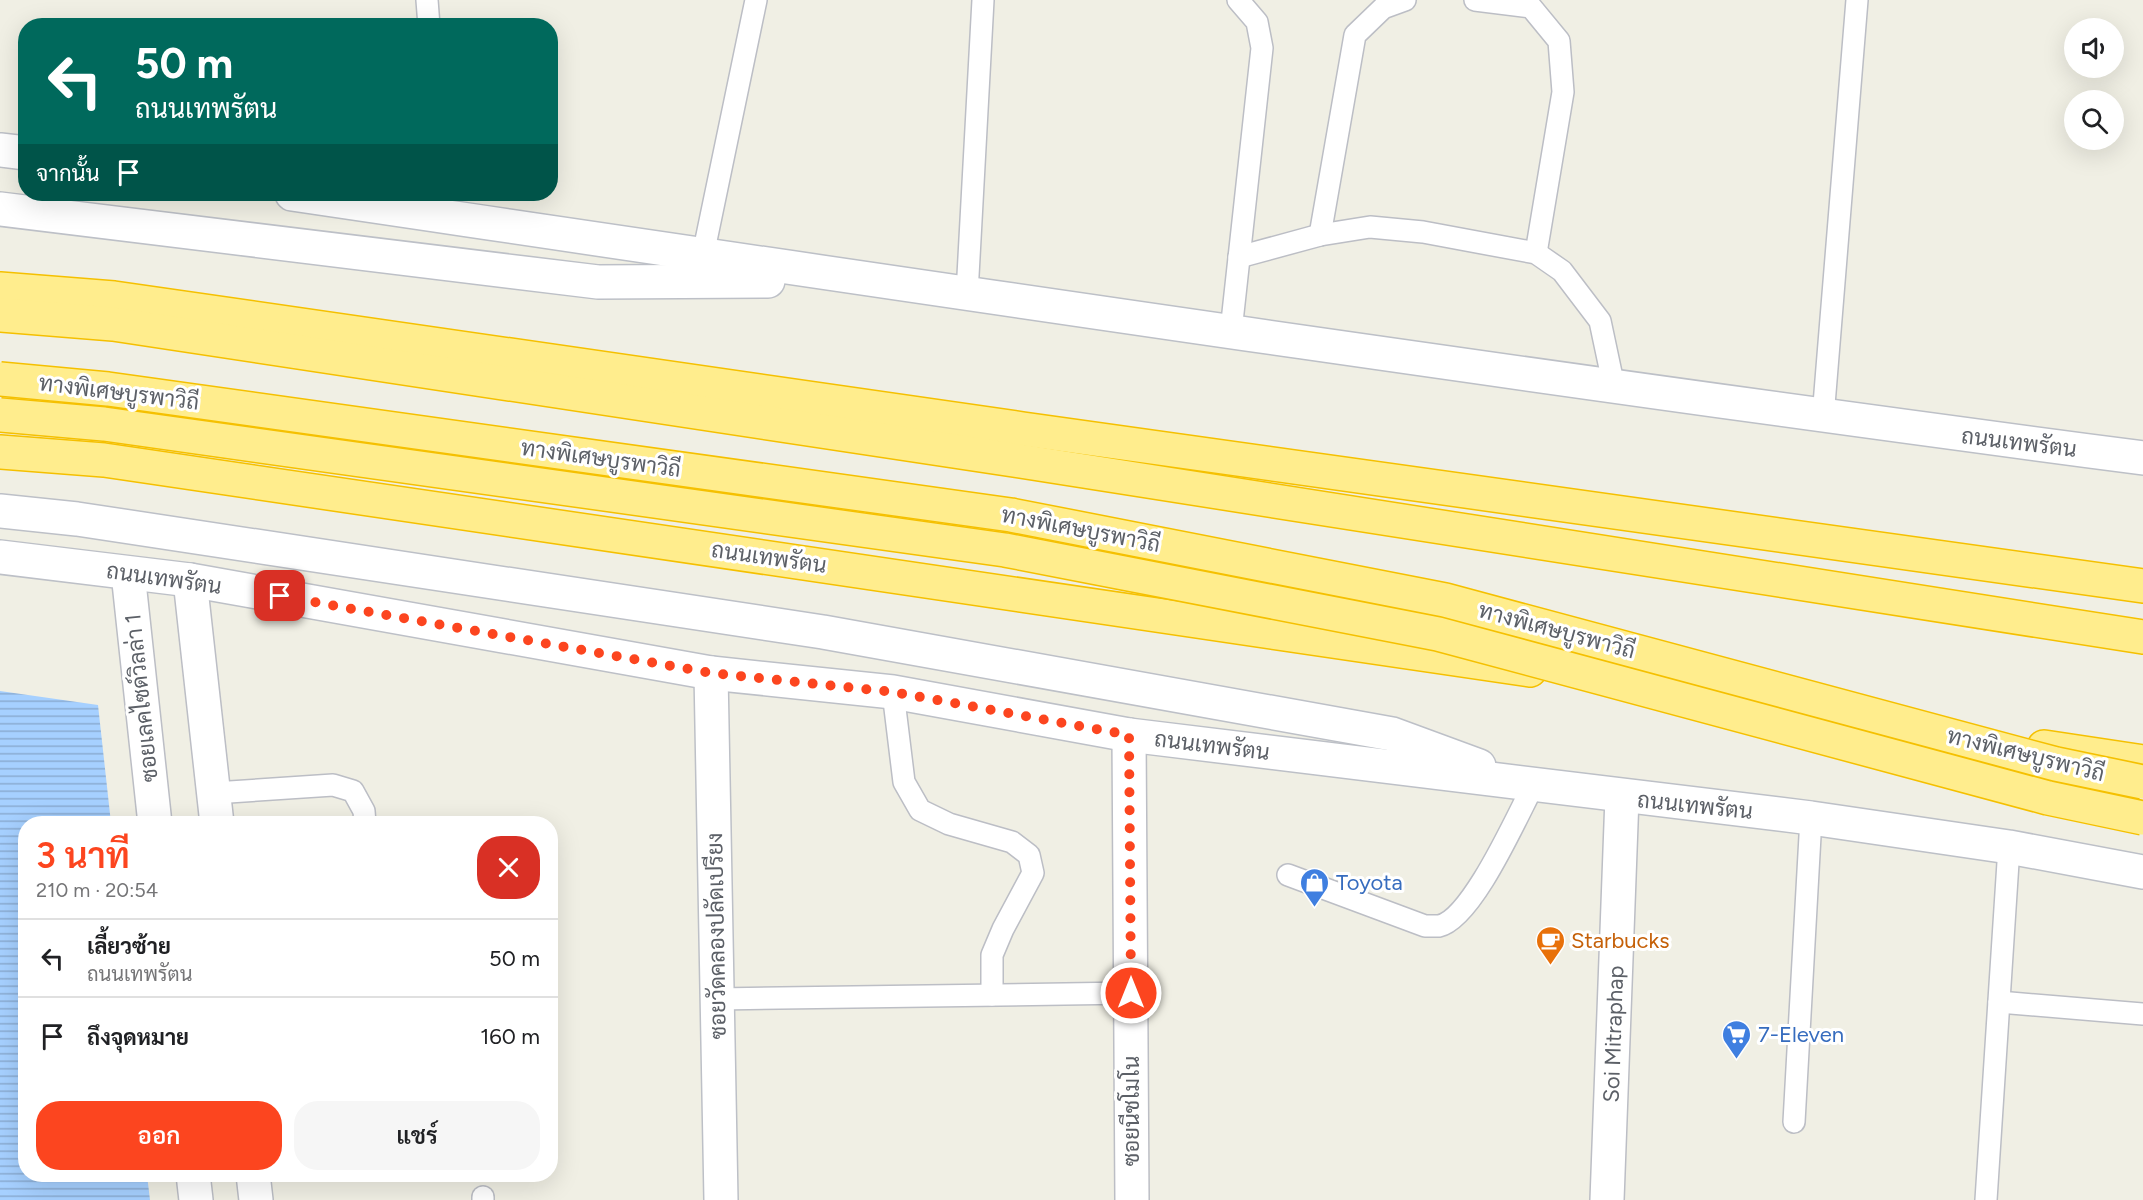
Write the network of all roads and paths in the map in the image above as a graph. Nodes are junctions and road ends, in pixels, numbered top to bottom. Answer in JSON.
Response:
{"nodes":[{"id":1,"x":428,"y":0,"type":"edge"},
{"id":2,"x":756,"y":0,"type":"edge"},
{"id":3,"x":983,"y":0,"type":"edge"},
{"id":4,"x":1238,"y":0,"type":"edge"},
{"id":5,"x":1405,"y":0,"type":"edge"},
{"id":6,"x":1475,"y":0,"type":"edge"},
{"id":7,"x":1857,"y":0,"type":"edge"},
{"id":8,"x":429,"y":18,"type":"edge"},
{"id":9,"x":0,"y":150,"type":"edge"},
{"id":10,"x":18,"y":152,"type":"edge"},
{"id":11,"x":394,"y":201,"type":"edge"},
{"id":12,"x":438,"y":204,"type":"edge"},
{"id":13,"x":0,"y":209,"type":"edge"},
{"id":14,"x":1320,"y":236,"type":"junction"},
{"id":15,"x":1536,"y":252,"type":"junction"},
{"id":16,"x":703,"y":255,"type":"junction"},
{"id":17,"x":1239,"y":257,"type":"junction"},
{"id":18,"x":878,"y":281,"type":"junction"},
{"id":19,"x":0,"y":289,"type":"edge"},
{"id":20,"x":967,"y":294,"type":"junction"},
{"id":21,"x":0,"y":315,"type":"edge"},
{"id":22,"x":1231,"y":331,"type":"junction"},
{"id":23,"x":0,"y":379,"type":"edge"},
{"id":24,"x":1614,"y":387,"type":"junction"},
{"id":25,"x":0,"y":415,"type":"edge"},
{"id":26,"x":1823,"y":417,"type":"junction"},
{"id":27,"x":0,"y":453,"type":"edge"},
{"id":28,"x":2143,"y":458,"type":"edge"},
{"id":29,"x":0,"y":510,"type":"edge"},
{"id":30,"x":0,"y":557,"type":"edge"},
{"id":31,"x":128,"y":573,"type":"junction"},
{"id":32,"x":190,"y":580,"type":"junction"},
{"id":33,"x":2143,"y":586,"type":"edge"},
{"id":34,"x":2143,"y":637,"type":"edge"},
{"id":35,"x":711,"y":673,"type":"junction"},
{"id":36,"x":893,"y":692,"type":"junction"},
{"id":37,"x":1129,"y":735,"type":"junction"},
{"id":38,"x":2143,"y":762,"type":"edge"},
{"id":39,"x":2143,"y":782,"type":"edge"},
{"id":40,"x":1535,"y":786,"type":"junction"},
{"id":41,"x":1622,"y":797,"type":"junction"},
{"id":42,"x":215,"y":808,"type":"edge"},
{"id":43,"x":154,"y":816,"type":"edge"},
{"id":44,"x":364,"y":816,"type":"edge"},
{"id":45,"x":1811,"y":818,"type":"junction"},
{"id":46,"x":2143,"y":818,"type":"edge"},
{"id":47,"x":2009,"y":847,"type":"junction"},
{"id":48,"x":2143,"y":872,"type":"edge"},
{"id":49,"x":1288,"y":875,"type":"dead end"},
{"id":50,"x":1131,"y":993,"type":"junction"},
{"id":51,"x":993,"y":995,"type":"junction"},
{"id":52,"x":717,"y":999,"type":"junction"},
{"id":53,"x":1999,"y":1002,"type":"junction"},
{"id":54,"x":2143,"y":1014,"type":"edge"},
{"id":55,"x":1794,"y":1122,"type":"dead end"},
{"id":56,"x":194,"y":1182,"type":"edge"},
{"id":57,"x":254,"y":1182,"type":"edge"},
{"id":58,"x":196,"y":1200,"type":"edge"},
{"id":59,"x":256,"y":1200,"type":"edge"},
{"id":60,"x":721,"y":1200,"type":"edge"},
{"id":61,"x":1132,"y":1200,"type":"edge"},
{"id":62,"x":1607,"y":1200,"type":"edge"},
{"id":63,"x":1986,"y":1200,"type":"edge"}],
"edges":[{"from":1,"to":8,"type":"lane"},
{"from":2,"to":16,"type":"lane"},
{"from":3,"to":20,"type":"lane"},
{"from":4,"to":17,"type":"lane"},
{"from":5,"to":14,"type":"lane"},
{"from":6,"to":15,"type":"lane"},
{"from":7,"to":26,"type":"lane"},
{"from":9,"to":10,"type":"main road"},
{"from":11,"to":12,"type":"main road","name":"ถนนเทพรัตน"},
{"from":12,"to":16,"type":"main road","name":"ถนนเทพรัตน"},
{"from":13,"to":18,"type":"main road"},
{"from":14,"to":15,"type":"lane"},
{"from":14,"to":17,"type":"lane"},
{"from":15,"to":24,"type":"lane"},
{"from":16,"to":18,"type":"main road","name":"ถนนเทพรัตน"},
{"from":17,"to":22,"type":"lane"},
{"from":18,"to":20,"type":"main road","name":"ถนนเทพรัตน"},
{"from":19,"to":33,"type":"highway"},
{"from":20,"to":22,"type":"main road","name":"ถนนเทพรัตน"},
{"from":21,"to":34,"type":"highway"},
{"from":22,"to":24,"type":"main road","name":"ถนนเทพรัตน"},
{"from":23,"to":39,"type":"highway","name":"ทางพิเศษบูรพาวิถี","bridge":true},
{"from":24,"to":26,"type":"main road","name":"ถนนเทพรัตน"},
{"from":25,"to":46,"type":"highway","bridge":true},
{"from":26,"to":28,"type":"main road","name":"ถนนเทพรัตน"},
{"from":27,"to":38,"type":"highway","name":"ถนนเทพรัตน"},
{"from":29,"to":40,"type":"main road"},
{"from":30,"to":31,"type":"main road","name":"ถนนเทพรัตน"},
{"from":31,"to":32,"type":"main road","name":"ถนนเทพรัตน"},
{"from":31,"to":43,"type":"main road","name":"ซอยเลคไซด์วิลล่า 1"},
{"from":32,"to":35,"type":"main road","name":"ถนนเทพรัตน"},
{"from":32,"to":42,"type":"main road"},
{"from":35,"to":36,"type":"main road","name":"ถนนเทพรัตน"},
{"from":35,"to":52,"type":"main road","name":"ซอยวัดคลองปลัดเปรียง"},
{"from":36,"to":37,"type":"main road","name":"ถนนเทพรัตน"},
{"from":36,"to":51,"type":"lane"},
{"from":37,"to":40,"type":"main road","name":"ถนนเทพรัตน"},
{"from":37,"to":50,"type":"main road","name":"ซอยนีชโมโน"},
{"from":40,"to":41,"type":"main road","name":"ถนนเทพรัตน"},
{"from":40,"to":49,"type":"lane"},
{"from":41,"to":45,"type":"main road","name":"ถนนเทพรัตน"},
{"from":41,"to":62,"type":"main road","name":"Soi Mitraphap"},
{"from":42,"to":44,"type":"lane"},
{"from":45,"to":47,"type":"main road","name":"ถนนเทพรัตน"},
{"from":45,"to":55,"type":"lane"},
{"from":47,"to":48,"type":"main road","name":"ถนนเทพรัตน"},
{"from":47,"to":53,"type":"lane"},
{"from":50,"to":51,"type":"lane"},
{"from":50,"to":61,"type":"main road","name":"ซอยนีชโมโน"},
{"from":51,"to":52,"type":"lane"},
{"from":52,"to":60,"type":"main road","name":"ซอยวัดคลองปลัดเปรียง"},
{"from":53,"to":54,"type":"lane"},
{"from":53,"to":63,"type":"lane"},
{"from":56,"to":58,"type":"main road"},
{"from":57,"to":59,"type":"main road"}]}
